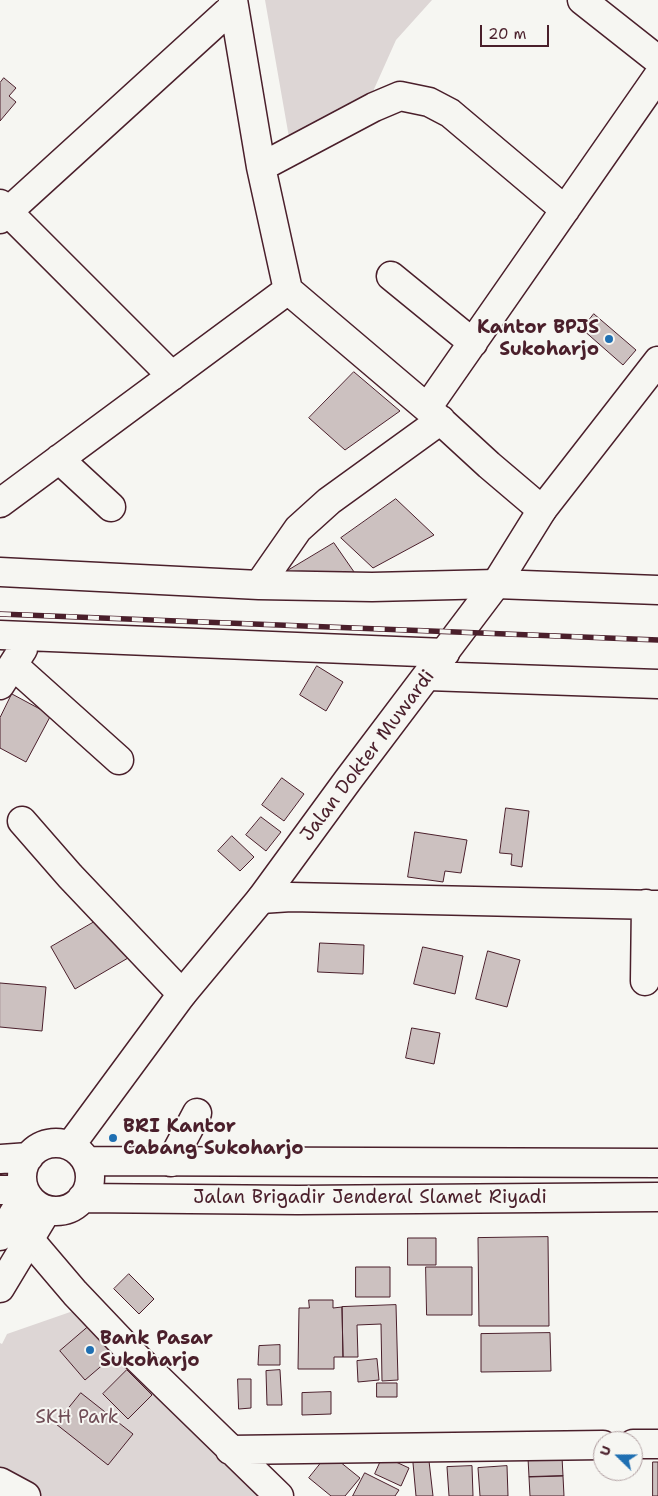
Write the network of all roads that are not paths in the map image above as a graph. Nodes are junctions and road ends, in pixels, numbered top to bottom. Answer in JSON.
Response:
{"nodes":[{"id":1,"x":582,"y":0,"type":"edge"},
{"id":2,"x":233,"y":3,"type":"edge"},
{"id":3,"x":658,"y":60,"type":"edge"},
{"id":4,"x":658,"y":76,"type":"edge"},
{"id":5,"x":261,"y":167,"type":"junction"},
{"id":6,"x":565,"y":210,"type":"junction"},
{"id":7,"x":3,"y":212,"type":"edge"},
{"id":8,"x":390,"y":276,"type":"dead end"},
{"id":9,"x":288,"y":290,"type":"junction"},
{"id":10,"x":473,"y":343,"type":"junction"},
{"id":11,"x":658,"y":361,"type":"edge"},
{"id":12,"x":172,"y":376,"type":"junction"},
{"id":13,"x":434,"y":414,"type":"junction"},
{"id":14,"x":59,"y":459,"type":"junction"},
{"id":15,"x":0,"y":503,"type":"edge"},
{"id":16,"x":111,"y":508,"type":"dead end"},
{"id":17,"x":542,"y":510,"type":"junction"},
{"id":18,"x":0,"y":572,"type":"edge"},
{"id":19,"x":496,"y":584,"type":"junction"},
{"id":20,"x":259,"y":585,"type":"junction"},
{"id":21,"x":658,"y":590,"type":"edge"},
{"id":22,"x":0,"y":635,"type":"edge"},
{"id":23,"x":31,"y":635,"type":"junction"},
{"id":24,"x":445,"y":653,"type":"junction"},
{"id":25,"x":6,"y":675,"type":"edge"},
{"id":26,"x":428,"y":676,"type":"junction"},
{"id":27,"x":658,"y":684,"type":"edge"},
{"id":28,"x":119,"y":760,"type":"dead end"},
{"id":29,"x":22,"y":821,"type":"dead end"},
{"id":30,"x":261,"y":899,"type":"junction"},
{"id":31,"x":652,"y":904,"type":"edge"},
{"id":32,"x":645,"y":982,"type":"dead end"},
{"id":33,"x":182,"y":994,"type":"junction"},
{"id":34,"x":196,"y":1113,"type":"dead end"},
{"id":35,"x":78,"y":1154,"type":"junction"},
{"id":36,"x":29,"y":1157,"type":"junction"},
{"id":37,"x":0,"y":1158,"type":"edge"},
{"id":38,"x":172,"y":1162,"type":"junction"},
{"id":39,"x":658,"y":1164,"type":"edge"},
{"id":40,"x":17,"y":1191,"type":"edge"},
{"id":41,"x":658,"y":1197,"type":"edge"},
{"id":42,"x":82,"y":1198,"type":"junction"},
{"id":43,"x":47,"y":1210,"type":"junction"},
{"id":44,"x":4,"y":1230,"type":"edge"},
{"id":45,"x":29,"y":1240,"type":"junction"},
{"id":46,"x":0,"y":1288,"type":"edge"},
{"id":47,"x":643,"y":1444,"type":"edge"},
{"id":48,"x":658,"y":1444,"type":"edge"},
{"id":49,"x":593,"y":1445,"type":"edge"},
{"id":50,"x":230,"y":1450,"type":"junction"},
{"id":51,"x":0,"y":1482,"type":"edge"},
{"id":52,"x":26,"y":1496,"type":"edge"},
{"id":53,"x":279,"y":1496,"type":"edge"}],
"edges":[{"from":1,"to":3,"type":"street"},
{"from":2,"to":5,"type":"street"},
{"from":2,"to":7,"type":"street"},
{"from":4,"to":6,"type":"street"},
{"from":5,"to":6,"type":"street"},
{"from":5,"to":9,"type":"street"},
{"from":6,"to":10,"type":"street"},
{"from":7,"to":12,"type":"street"},
{"from":8,"to":10,"type":"street"},
{"from":9,"to":12,"type":"street"},
{"from":9,"to":13,"type":"street"},
{"from":10,"to":13,"type":"street"},
{"from":11,"to":17,"type":"street","name":"Jalan Dokter Muwardi"},
{"from":12,"to":14,"type":"street"},
{"from":13,"to":17,"type":"street"},
{"from":13,"to":20,"type":"street"},
{"from":14,"to":15,"type":"street"},
{"from":14,"to":16,"type":"street"},
{"from":17,"to":19,"type":"street","name":"Jalan Dokter Muwardi"},
{"from":18,"to":20,"type":"street"},
{"from":19,"to":20,"type":"street"},
{"from":19,"to":21,"type":"street"},
{"from":19,"to":24,"type":"street","name":"Jalan Dokter Muwardi"},
{"from":22,"to":23,"type":"street"},
{"from":23,"to":24,"type":"street"},
{"from":23,"to":25,"type":"street"},
{"from":24,"to":26,"type":"street","name":"Jalan Dokter Muwardi"},
{"from":25,"to":28,"type":"street"},
{"from":26,"to":27,"type":"street"},
{"from":26,"to":30,"type":"street","name":"Jalan Dokter Muwardi"},
{"from":29,"to":33,"type":"street"},
{"from":30,"to":31,"type":"street"},
{"from":30,"to":33,"type":"street","name":"Jalan Dokter Muwardi"},
{"from":31,"to":32,"type":"street"},
{"from":33,"to":35,"type":"street","name":"Jalan Dokter Muwardi"},
{"from":34,"to":38,"type":"street"},
{"from":35,"to":36,"type":"street"},
{"from":35,"to":38,"type":"street","name":"Jalan Brigadir Jenderal Slamet Riyadi"},
{"from":35,"to":42,"type":"street"},
{"from":36,"to":37,"type":"street"},
{"from":36,"to":40,"type":"street"},
{"from":38,"to":39,"type":"street","name":"Jalan Brigadir Jenderal Slamet Riyadi"},
{"from":40,"to":43,"type":"street"},
{"from":40,"to":44,"type":"street"},
{"from":41,"to":42,"type":"street","name":"Jalan Brigadir Jenderal Slamet Riyadi"},
{"from":42,"to":43,"type":"street"},
{"from":43,"to":45,"type":"street"},
{"from":44,"to":45,"type":"street"},
{"from":45,"to":46,"type":"street"},
{"from":45,"to":50,"type":"street"},
{"from":47,"to":48,"type":"street"},
{"from":49,"to":50,"type":"street"},
{"from":50,"to":53,"type":"street"},
{"from":51,"to":52,"type":"street"}]}
